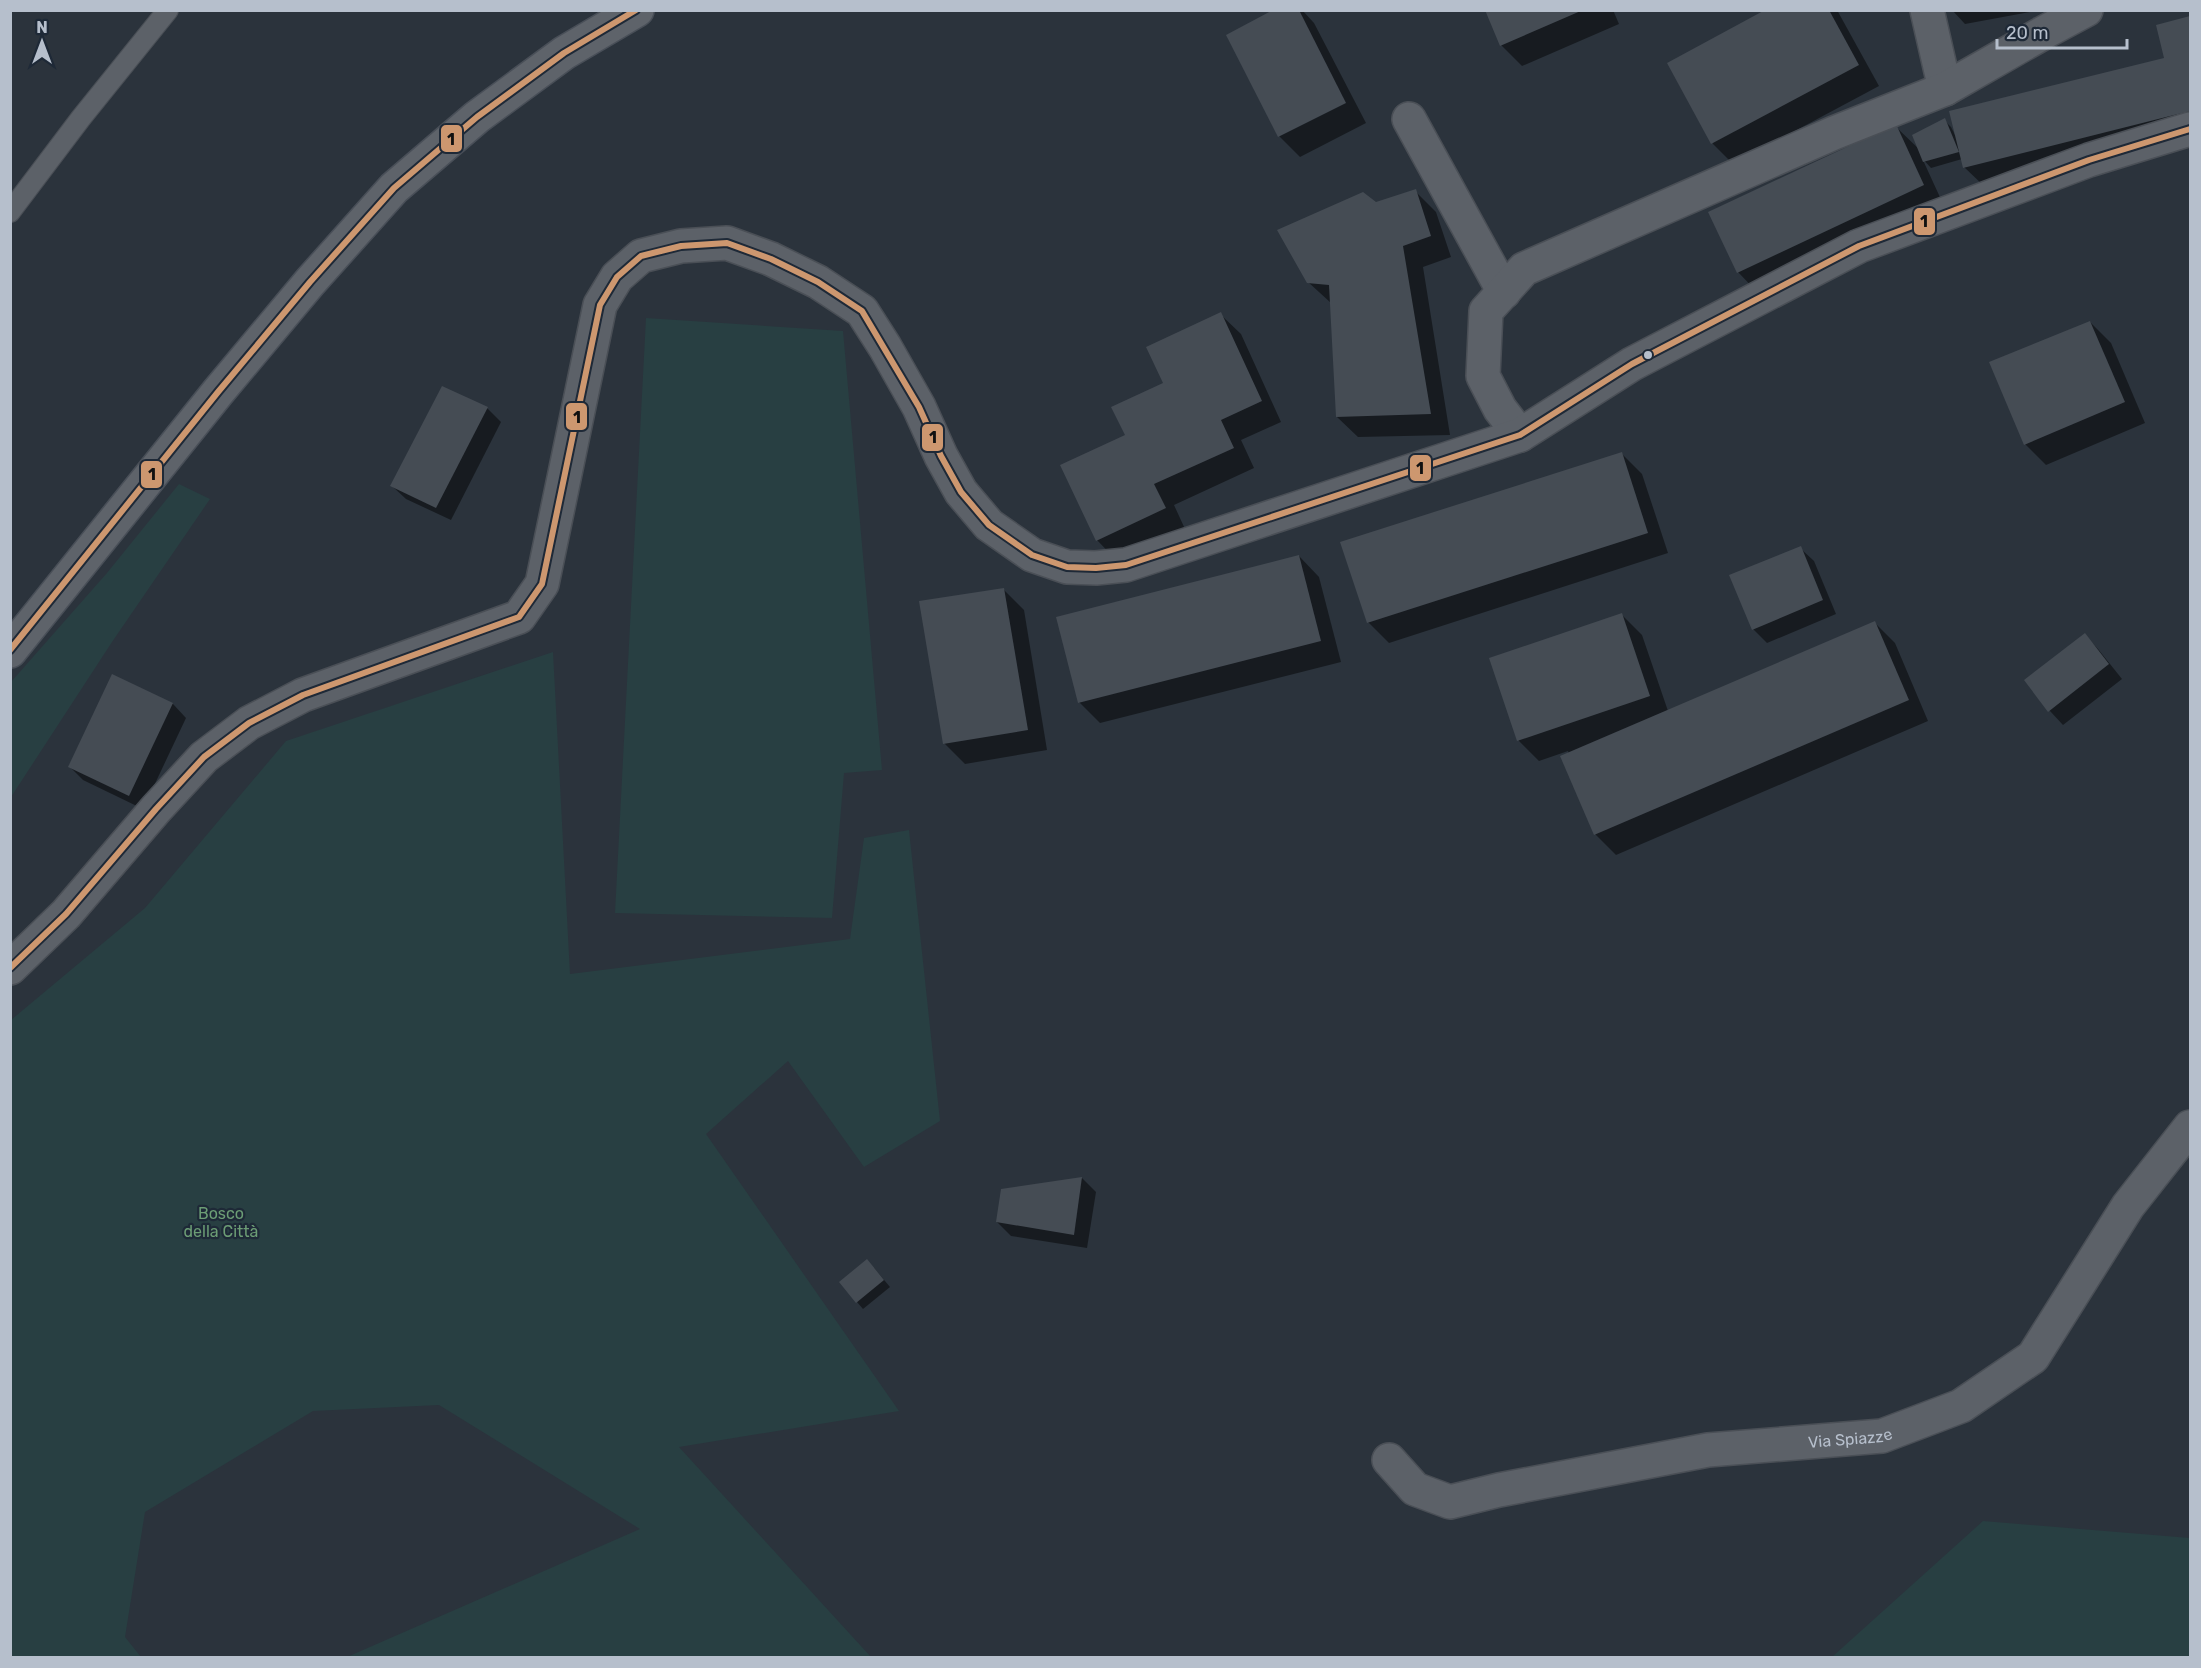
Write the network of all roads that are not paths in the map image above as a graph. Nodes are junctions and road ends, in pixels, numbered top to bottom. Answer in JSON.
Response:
{"nodes":[{"id":1,"x":168,"y":10,"type":"edge"},
{"id":2,"x":637,"y":10,"type":"edge"},
{"id":3,"x":1927,"y":10,"type":"edge"},
{"id":4,"x":2086,"y":10,"type":"edge"},
{"id":5,"x":1945,"y":89,"type":"junction"},
{"id":6,"x":1410,"y":119,"type":"dead end"},
{"id":7,"x":2190,"y":129,"type":"edge"},
{"id":8,"x":10,"y":212,"type":"edge"},
{"id":9,"x":1504,"y":292,"type":"junction"},
{"id":10,"x":1520,"y":435,"type":"junction"},
{"id":11,"x":10,"y":651,"type":"edge"},
{"id":12,"x":10,"y":968,"type":"edge"},
{"id":13,"x":2190,"y":1127,"type":"edge"},
{"id":14,"x":1389,"y":1460,"type":"dead end"}],
"edges":[{"from":1,"to":8,"type":"lane"},
{"from":2,"to":11,"type":"main road"},
{"from":3,"to":5,"type":"street"},
{"from":4,"to":5,"type":"street"},
{"from":5,"to":9,"type":"street"},
{"from":6,"to":9,"type":"street"},
{"from":7,"to":10,"type":"street"},
{"from":9,"to":10,"type":"street"},
{"from":10,"to":12,"type":"street"},
{"from":13,"to":14,"type":"street","name":"Via Spiazze"}]}
